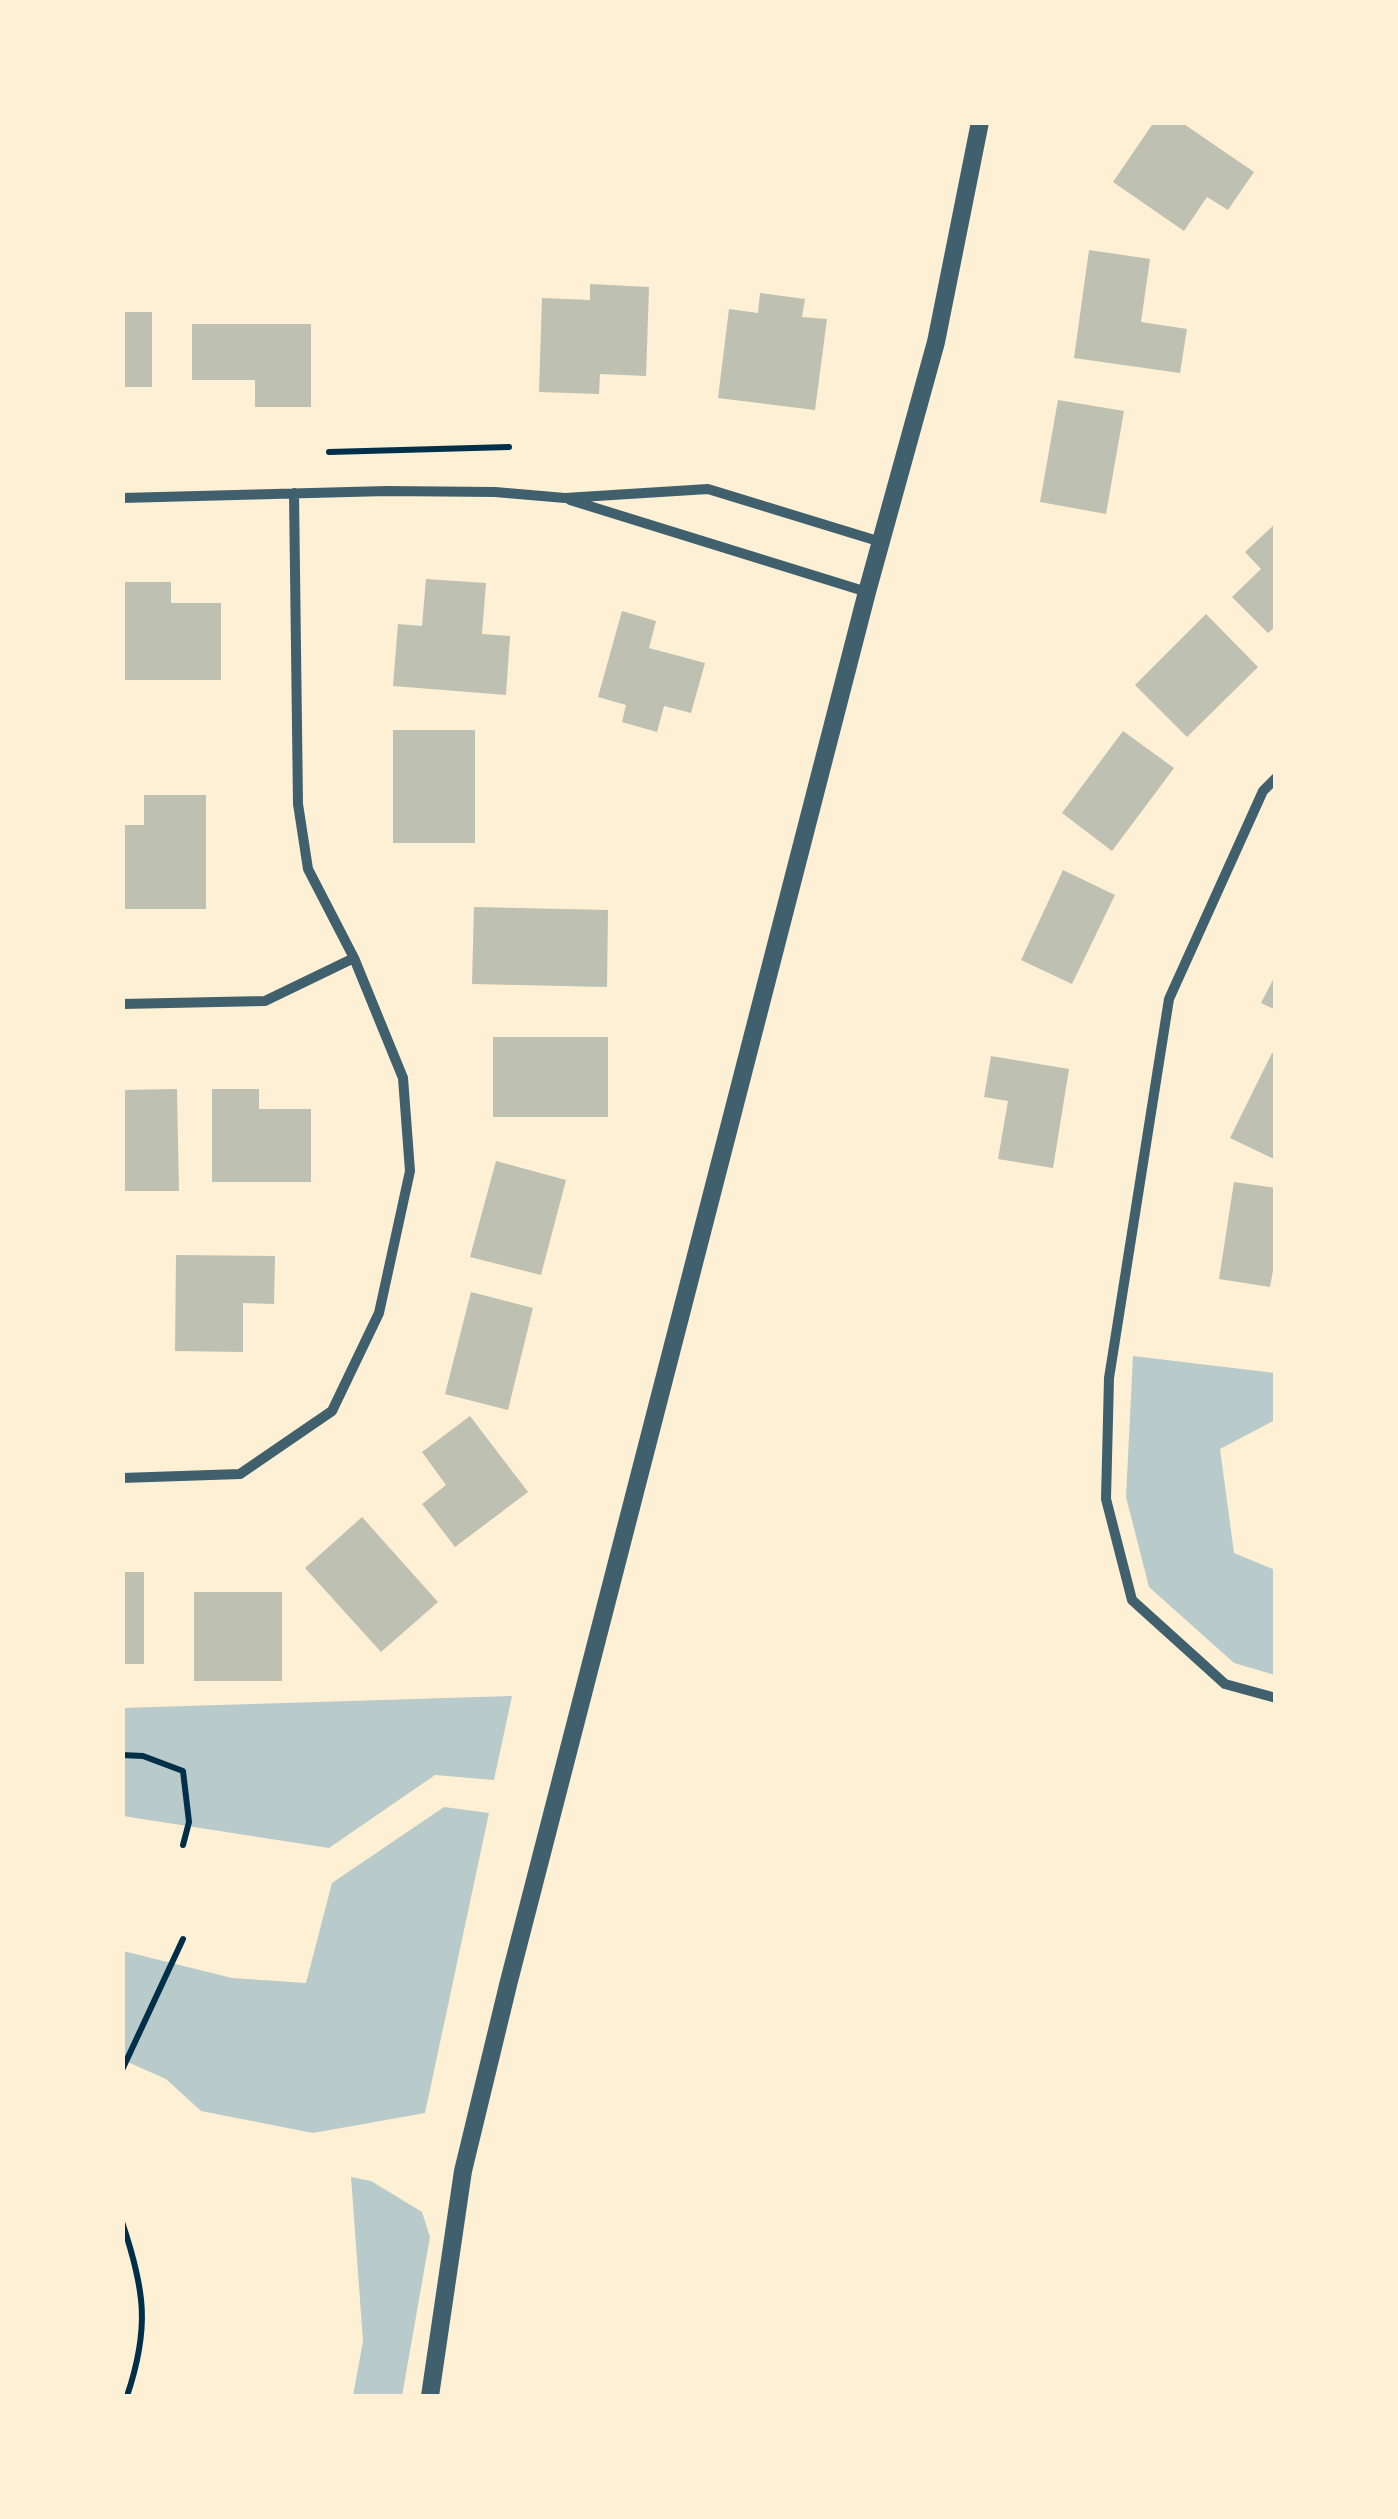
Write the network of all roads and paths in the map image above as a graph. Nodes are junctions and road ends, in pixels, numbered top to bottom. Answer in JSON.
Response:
{"nodes":[{"id":1,"x":980,"y":122,"type":"edge"},
{"id":2,"x":509,"y":447,"type":"dead end"},
{"id":3,"x":329,"y":452,"type":"dead end"},
{"id":4,"x":294,"y":493,"type":"junction"},
{"id":5,"x":122,"y":498,"type":"edge"},
{"id":6,"x":564,"y":498,"type":"junction"},
{"id":7,"x":881,"y":542,"type":"junction"},
{"id":8,"x":867,"y":592,"type":"junction"},
{"id":9,"x":1276,"y":778,"type":"edge"},
{"id":10,"x":354,"y":958,"type":"junction"},
{"id":11,"x":122,"y":1004,"type":"edge"},
{"id":12,"x":122,"y":1478,"type":"edge"},
{"id":13,"x":1276,"y":1698,"type":"edge"},
{"id":14,"x":122,"y":1756,"type":"edge"},
{"id":15,"x":183,"y":1844,"type":"dead end"},
{"id":16,"x":183,"y":1939,"type":"dead end"},
{"id":17,"x":122,"y":2070,"type":"edge"},
{"id":18,"x":122,"y":2222,"type":"edge"},
{"id":19,"x":127,"y":2396,"type":"edge"},
{"id":20,"x":430,"y":2396,"type":"edge"}],
"edges":[{"from":1,"to":7,"type":"street"},
{"from":2,"to":3,"type":"path"},
{"from":4,"to":5,"type":"street"},
{"from":4,"to":6,"type":"street"},
{"from":4,"to":10,"type":"street"},
{"from":6,"to":7,"type":"street"},
{"from":6,"to":8,"type":"street"},
{"from":7,"to":8,"type":"street"},
{"from":8,"to":20,"type":"street"},
{"from":9,"to":13,"type":"street"},
{"from":10,"to":11,"type":"street"},
{"from":10,"to":12,"type":"street"},
{"from":14,"to":15,"type":"path"},
{"from":16,"to":17,"type":"path"},
{"from":18,"to":19,"type":"path"}]}
